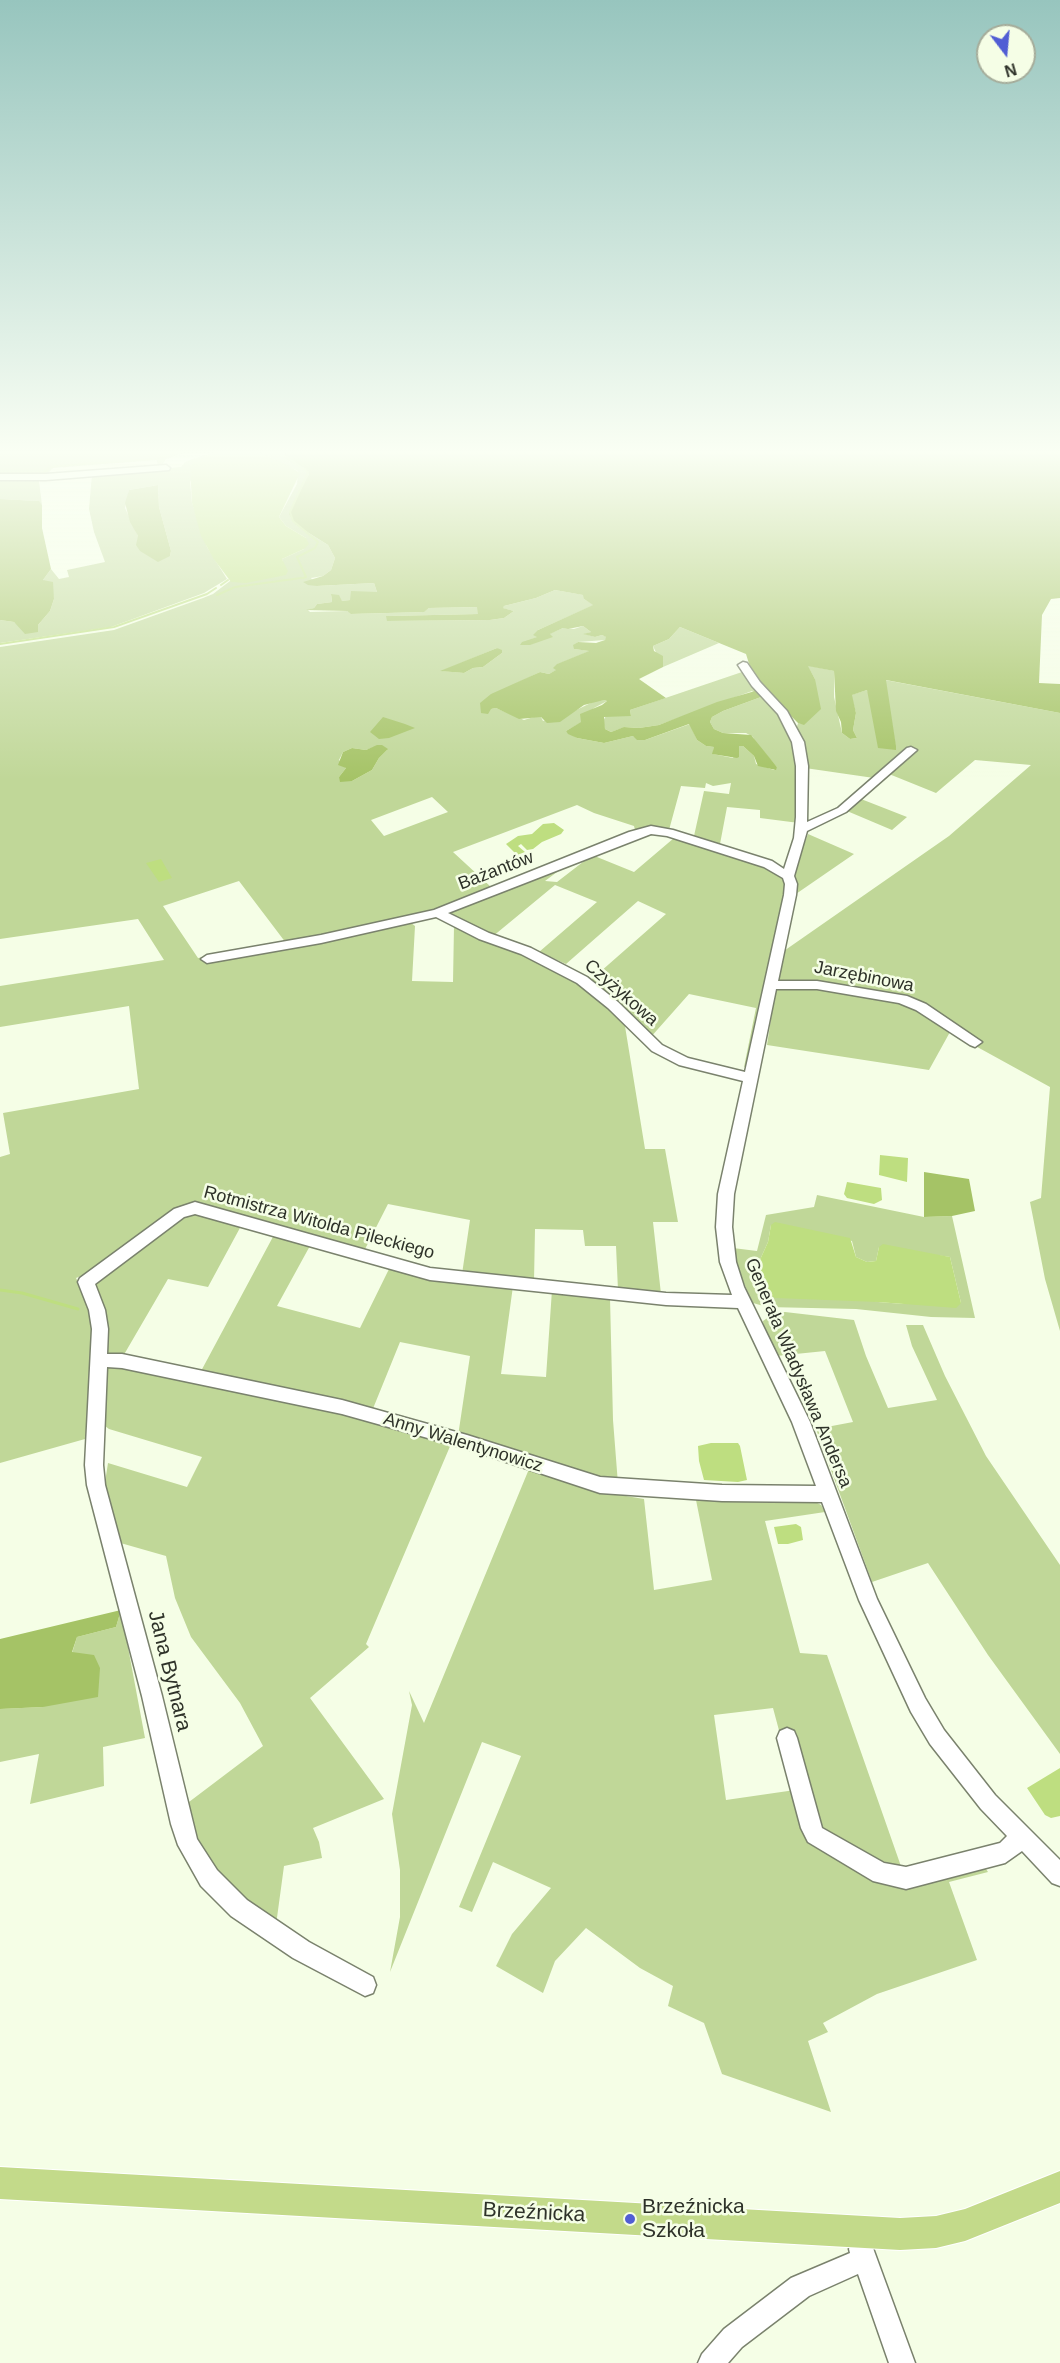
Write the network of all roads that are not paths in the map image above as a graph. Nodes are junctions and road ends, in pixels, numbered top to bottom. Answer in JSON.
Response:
{"nodes":[{"id":1,"x":743,"y":665,"type":"dead end"},
{"id":2,"x":911,"y":750,"type":"dead end"},
{"id":3,"x":802,"y":830,"type":"junction"},
{"id":4,"x":788,"y":876,"type":"junction"},
{"id":5,"x":438,"y":913,"type":"junction"},
{"id":6,"x":207,"y":959,"type":"dead end"},
{"id":7,"x":771,"y":985,"type":"junction"},
{"id":8,"x":975,"y":1042,"type":"dead end"},
{"id":9,"x":751,"y":1078,"type":"junction"},
{"id":10,"x":86,"y":1282,"type":"joint"},
{"id":11,"x":743,"y":1302,"type":"junction"},
{"id":12,"x":100,"y":1360,"type":"junction"},
{"id":13,"x":829,"y":1494,"type":"junction"},
{"id":14,"x":787,"y":1738,"type":"dead end"},
{"id":15,"x":1022,"y":1838,"type":"junction"},
{"id":16,"x":1060,"y":1875,"type":"edge"},
{"id":17,"x":365,"y":1985,"type":"dead end"},
{"id":18,"x":0,"y":2183,"type":"edge"},
{"id":19,"x":1060,"y":2187,"type":"edge"},
{"id":20,"x":860,"y":2245,"type":"junction"},
{"id":21,"x":711,"y":2363,"type":"edge"},
{"id":22,"x":902,"y":2363,"type":"edge"}],
"edges":[{"from":1,"to":3,"type":"street","name":"Generała Władysława Andersa"},
{"from":2,"to":3,"type":"street"},
{"from":3,"to":4,"type":"street","name":"Generała Władysława Andersa"},
{"from":4,"to":5,"type":"street","name":"Bażantów"},
{"from":4,"to":7,"type":"street","name":"Generała Władysława Andersa"},
{"from":5,"to":6,"type":"street","name":"Bażantów"},
{"from":5,"to":9,"type":"street","name":"Czyżykowa"},
{"from":7,"to":8,"type":"street","name":"Jarzębinowa"},
{"from":7,"to":9,"type":"street","name":"Generała Władysława Andersa"},
{"from":9,"to":11,"type":"street","name":"Generała Władysława Andersa"},
{"from":10,"to":11,"type":"street","name":"Rotmistrza Witolda Pileckiego"},
{"from":10,"to":12,"type":"street","name":"Jana Bytnara"},
{"from":11,"to":13,"type":"street","name":"Generała Władysława Andersa"},
{"from":12,"to":13,"type":"street","name":"Anny Walentynowicz"},
{"from":12,"to":17,"type":"street","name":"Jana Bytnara"},
{"from":13,"to":15,"type":"street","name":"Generała Władysława Andersa"},
{"from":14,"to":15,"type":"street"},
{"from":15,"to":16,"type":"street","name":"Generała Władysława Andersa"},
{"from":18,"to":20,"type":"main road","name":"Brzeźnicka"},
{"from":19,"to":20,"type":"main road","name":"Brzeźnicka"},
{"from":20,"to":21,"type":"street"},
{"from":20,"to":22,"type":"street"}]}
